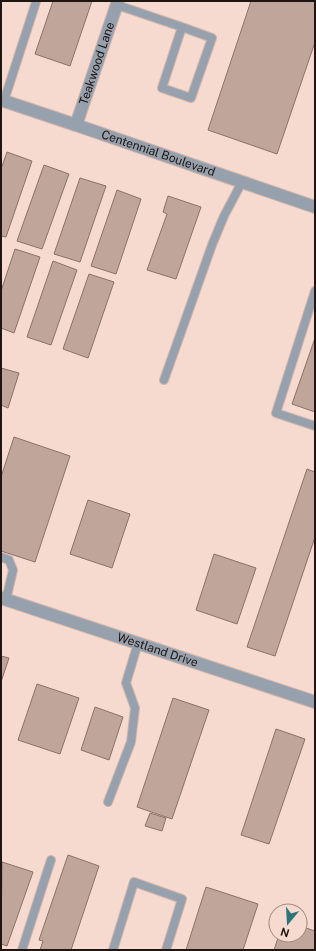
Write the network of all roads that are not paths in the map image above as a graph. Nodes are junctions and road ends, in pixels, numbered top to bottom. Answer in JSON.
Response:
{"nodes":[{"id":1,"x":36,"y":2,"type":"edge"},
{"id":2,"x":118,"y":3,"type":"edge"},
{"id":3,"x":182,"y":27,"type":"junction"},
{"id":4,"x":3,"y":100,"type":"edge"},
{"id":5,"x":76,"y":125,"type":"junction"},
{"id":6,"x":242,"y":182,"type":"junction"},
{"id":7,"x":315,"y":207,"type":"edge"},
{"id":8,"x":315,"y":291,"type":"edge"},
{"id":9,"x":164,"y":380,"type":"dead end"},
{"id":10,"x":315,"y":426,"type":"edge"},
{"id":11,"x":1,"y":557,"type":"edge"},
{"id":12,"x":3,"y":599,"type":"edge"},
{"id":13,"x":138,"y":643,"type":"junction"},
{"id":14,"x":315,"y":702,"type":"edge"},
{"id":15,"x":108,"y":802,"type":"dead end"},
{"id":16,"x":51,"y":860,"type":"dead end"},
{"id":17,"x":22,"y":950,"type":"edge"},
{"id":18,"x":113,"y":950,"type":"edge"},
{"id":19,"x":166,"y":950,"type":"edge"}],
"edges":[{"from":1,"to":4,"type":"lane"},
{"from":2,"to":3,"type":"lane"},
{"from":2,"to":5,"type":"street","name":"Teakwood Lane"},
{"from":3,"to":3,"type":"lane"},
{"from":4,"to":5,"type":"street","name":"Centennial Boulevard"},
{"from":5,"to":6,"type":"street","name":"Centennial Boulevard"},
{"from":6,"to":7,"type":"street","name":"Centennial Boulevard"},
{"from":6,"to":9,"type":"lane"},
{"from":8,"to":10,"type":"lane"},
{"from":11,"to":12,"type":"lane"},
{"from":12,"to":13,"type":"street","name":"Westland Drive"},
{"from":13,"to":14,"type":"street","name":"Westland Drive"},
{"from":13,"to":15,"type":"lane"},
{"from":16,"to":17,"type":"lane"},
{"from":18,"to":19,"type":"lane"}]}
